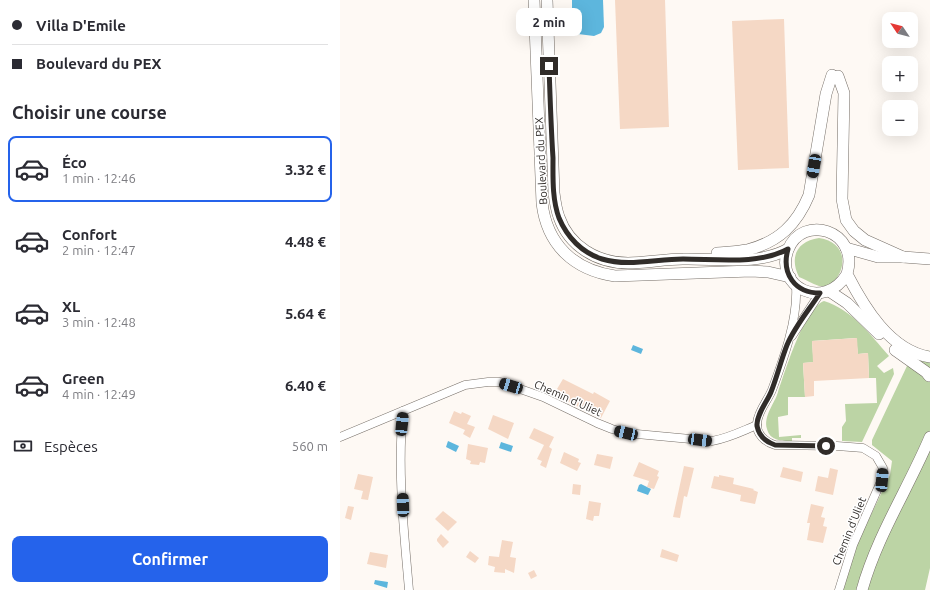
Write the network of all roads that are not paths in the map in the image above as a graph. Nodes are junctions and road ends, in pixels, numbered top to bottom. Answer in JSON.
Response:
{"nodes":[{"id":1,"x":534,"y":0,"type":"edge"},
{"id":2,"x":547,"y":0,"type":"edge"},
{"id":3,"x":846,"y":248,"type":"junction"},
{"id":4,"x":788,"y":249,"type":"junction"},
{"id":5,"x":903,"y":257,"type":"junction"},
{"id":6,"x":682,"y":259,"type":"junction"},
{"id":7,"x":930,"y":259,"type":"edge"},
{"id":8,"x":847,"y":274,"type":"junction"},
{"id":9,"x":793,"y":281,"type":"junction"},
{"id":10,"x":825,"y":292,"type":"junction"},
{"id":11,"x":787,"y":344,"type":"junction"},
{"id":12,"x":930,"y":356,"type":"edge"},
{"id":13,"x":930,"y":375,"type":"edge"},
{"id":14,"x":930,"y":386,"type":"edge"},
{"id":15,"x":403,"y":411,"type":"junction"},
{"id":16,"x":757,"y":425,"type":"junction"},
{"id":17,"x":340,"y":437,"type":"edge"},
{"id":18,"x":930,"y":437,"type":"edge"},
{"id":19,"x":927,"y":447,"type":"edge"},
{"id":20,"x":409,"y":590,"type":"edge"},
{"id":21,"x":839,"y":590,"type":"edge"},
{"id":22,"x":862,"y":590,"type":"edge"}],
"edges":[{"from":1,"to":9,"type":"main road","name":"Boulevard du PEX"},
{"from":2,"to":6,"type":"main road","name":"Boulevard du PEX"},
{"from":3,"to":4,"type":"main road"},
{"from":3,"to":5,"type":"main road"},
{"from":3,"to":8,"type":"main road"},
{"from":4,"to":6,"type":"main road","name":"Boulevard du PEX"},
{"from":4,"to":9,"type":"main road"},
{"from":5,"to":6,"type":"main road"},
{"from":5,"to":7,"type":"main road"},
{"from":8,"to":10,"type":"main road"},
{"from":8,"to":12,"type":"main road"},
{"from":9,"to":10,"type":"main road"},
{"from":9,"to":11,"type":"street"},
{"from":10,"to":11,"type":"street"},
{"from":10,"to":13,"type":"main road"},
{"from":11,"to":16,"type":"street"},
{"from":13,"to":14,"type":"main road"},
{"from":15,"to":16,"type":"street","name":"Chemin d'Uliet"},
{"from":15,"to":17,"type":"street","name":"Chemin d'Uliet"},
{"from":15,"to":20,"type":"street"},
{"from":16,"to":21,"type":"street","name":"Chemin d'Uliet"},
{"from":18,"to":19,"type":"main road"},
{"from":19,"to":22,"type":"main road"}]}
